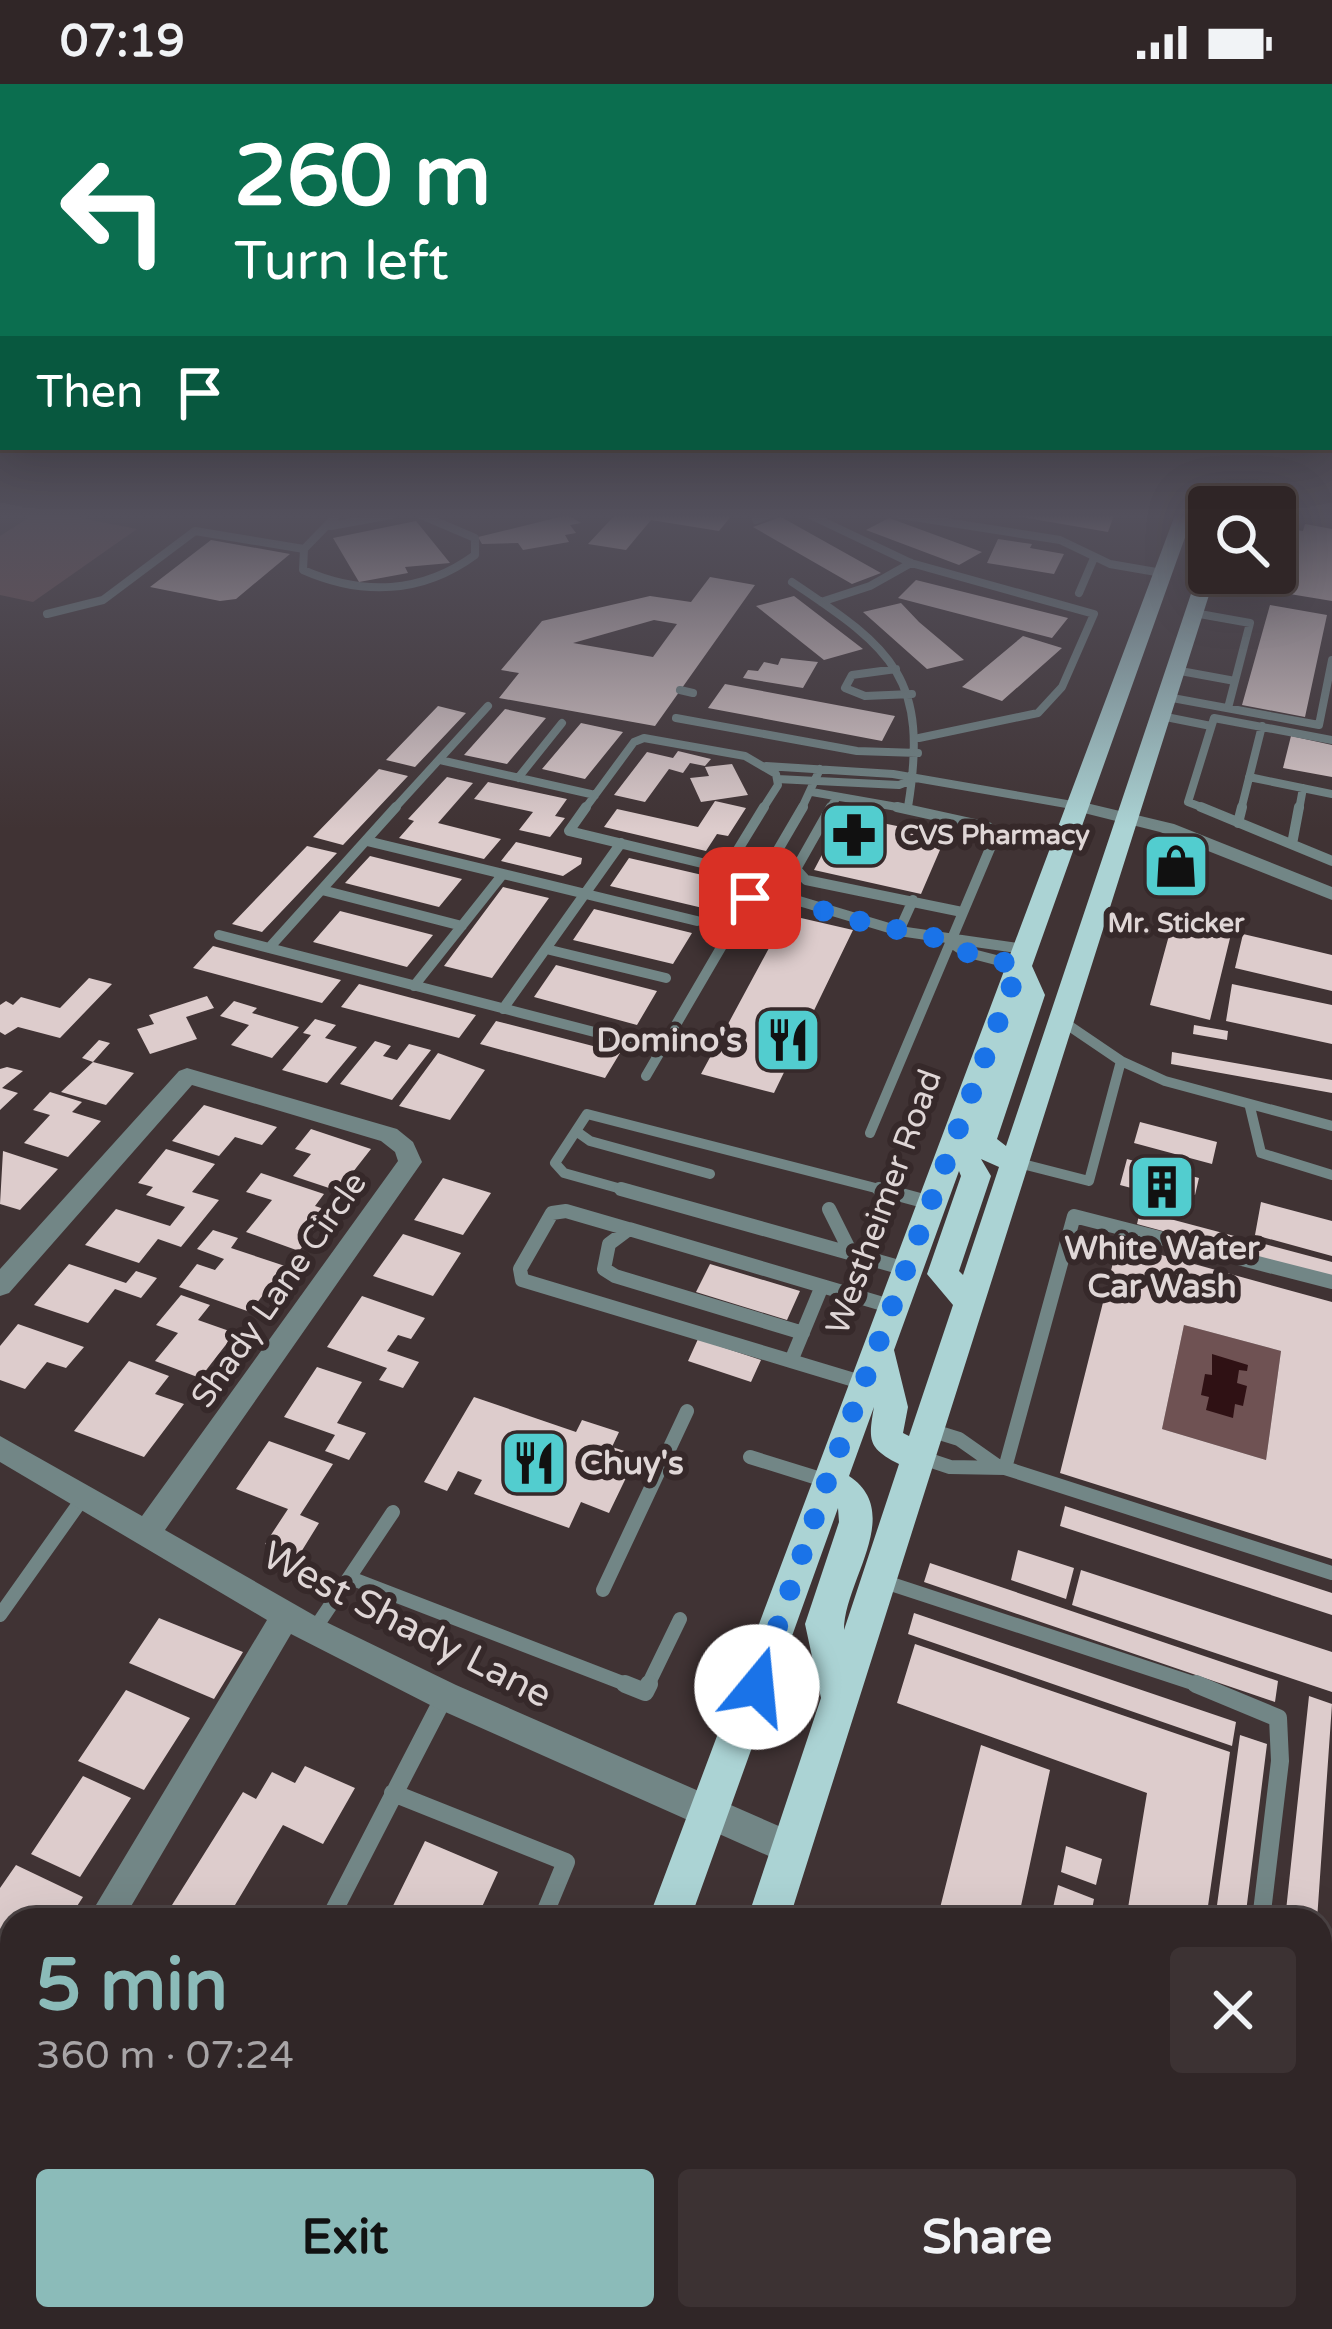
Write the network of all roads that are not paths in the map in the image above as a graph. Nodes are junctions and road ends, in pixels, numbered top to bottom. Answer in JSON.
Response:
{"nodes":[{"id":1,"x":845,"y":620,"type":"edge"},
{"id":2,"x":1091,"y":620,"type":"edge"},
{"id":3,"x":1145,"y":620,"type":"edge"},
{"id":4,"x":1153,"y":620,"type":"edge"},
{"id":5,"x":1192,"y":620,"type":"edge"},
{"id":6,"x":1232,"y":620,"type":"edge"},
{"id":7,"x":1332,"y":660,"type":"edge"},
{"id":8,"x":896,"y":669,"type":"junction"},
{"id":9,"x":1175,"y":670,"type":"junction"},
{"id":10,"x":1235,"y":681,"type":"junction"},
{"id":11,"x":680,"y":690,"type":"dead end"},
{"id":12,"x":693,"y":693,"type":"dead end"},
{"id":13,"x":912,"y":694,"type":"junction"},
{"id":14,"x":488,"y":706,"type":"dead end"},
{"id":15,"x":1164,"y":706,"type":"junction"},
{"id":16,"x":1228,"y":708,"type":"junction"},
{"id":17,"x":663,"y":713,"type":"dead end"},
{"id":18,"x":562,"y":723,"type":"dead end"},
{"id":19,"x":1318,"y":725,"type":"junction"},
{"id":20,"x":1211,"y":726,"type":"junction"},
{"id":21,"x":1262,"y":727,"type":"junction"},
{"id":22,"x":1332,"y":728,"type":"edge"},
{"id":23,"x":919,"y":738,"type":"junction"},
{"id":24,"x":1332,"y":740,"type":"edge"},
{"id":25,"x":918,"y":753,"type":"junction"},
{"id":26,"x":440,"y":760,"type":"junction"},
{"id":27,"x":766,"y":766,"type":"junction"},
{"id":28,"x":1249,"y":777,"type":"junction"},
{"id":29,"x":518,"y":778,"type":"junction"},
{"id":30,"x":777,"y":779,"type":"junction"},
{"id":31,"x":914,"y":779,"type":"junction"},
{"id":32,"x":817,"y":780,"type":"junction"},
{"id":33,"x":1304,"y":788,"type":"junction"},
{"id":34,"x":1332,"y":794,"type":"edge"},
{"id":35,"x":595,"y":795,"type":"junction"},
{"id":36,"x":837,"y":797,"type":"junction"},
{"id":37,"x":1078,"y":806,"type":"junction"},
{"id":38,"x":908,"y":807,"type":"junction"},
{"id":39,"x":1128,"y":817,"type":"junction"},
{"id":40,"x":1238,"y":823,"type":"junction"},
{"id":41,"x":367,"y":841,"type":"junction"},
{"id":42,"x":621,"y":843,"type":"junction"},
{"id":43,"x":1292,"y":844,"type":"junction"},
{"id":44,"x":1332,"y":860,"type":"edge"},
{"id":45,"x":770,"y":864,"type":"junction"},
{"id":46,"x":796,"y":869,"type":"junction"},
{"id":47,"x":502,"y":874,"type":"junction"},
{"id":48,"x":322,"y":890,"type":"junction"},
{"id":49,"x":1331,"y":892,"type":"edge"},
{"id":50,"x":585,"y":894,"type":"junction"},
{"id":51,"x":750,"y":898,"type":"junction"},
{"id":52,"x":913,"y":900,"type":"junction"},
{"id":53,"x":962,"y":912,"type":"junction"},
{"id":54,"x":697,"y":921,"type":"dead end"},
{"id":55,"x":462,"y":926,"type":"junction"},
{"id":56,"x":899,"y":931,"type":"junction"},
{"id":57,"x":219,"y":935,"type":"dead end"},
{"id":58,"x":949,"y":941,"type":"junction"},
{"id":59,"x":269,"y":948,"type":"junction"},
{"id":60,"x":546,"y":949,"type":"junction"},
{"id":61,"x":1022,"y":958,"type":"junction"},
{"id":62,"x":666,"y":978,"type":"dead end"},
{"id":63,"x":414,"y":986,"type":"junction"},
{"id":64,"x":503,"y":1009,"type":"junction"},
{"id":65,"x":1062,"y":1022,"type":"junction"},
{"id":66,"x":632,"y":1042,"type":"dead end"},
{"id":67,"x":1121,"y":1061,"type":"junction"},
{"id":68,"x":646,"y":1076,"type":"dead end"},
{"id":69,"x":1250,"y":1107,"type":"junction"},
{"id":70,"x":1332,"y":1126,"type":"edge"},
{"id":71,"x":576,"y":1131,"type":"junction"},
{"id":72,"x":870,"y":1133,"type":"dead end"},
{"id":73,"x":951,"y":1154,"type":"junction"},
{"id":74,"x":1014,"y":1161,"type":"junction"},
{"id":75,"x":710,"y":1174,"type":"dead end"},
{"id":76,"x":1332,"y":1175,"type":"edge"},
{"id":77,"x":932,"y":1204,"type":"junction"},
{"id":78,"x":829,"y":1209,"type":"dead end"},
{"id":79,"x":629,"y":1229,"type":"junction"},
{"id":80,"x":851,"y":1253,"type":"junction"},
{"id":81,"x":908,"y":1269,"type":"junction"},
{"id":82,"x":1332,"y":1282,"type":"edge"},
{"id":83,"x":0,"y":1286,"type":"edge"},
{"id":84,"x":822,"y":1286,"type":"junction"},
{"id":85,"x":967,"y":1300,"type":"junction"},
{"id":86,"x":894,"y":1307,"type":"junction"},
{"id":87,"x":803,"y":1333,"type":"junction"},
{"id":88,"x":878,"y":1349,"type":"junction"},
{"id":89,"x":791,"y":1361,"type":"junction"},
{"id":90,"x":864,"y":1383,"type":"junction"},
{"id":91,"x":687,"y":1411,"type":"dead end"},
{"id":92,"x":920,"y":1442,"type":"junction"},
{"id":93,"x":0,"y":1448,"type":"edge"},
{"id":94,"x":750,"y":1457,"type":"dead end"},
{"id":95,"x":1001,"y":1467,"type":"junction"},
{"id":96,"x":827,"y":1481,"type":"junction"},
{"id":97,"x":84,"y":1497,"type":"junction"},
{"id":98,"x":393,"y":1512,"type":"dead end"},
{"id":99,"x":146,"y":1534,"type":"junction"},
{"id":100,"x":1332,"y":1573,"type":"edge"},
{"id":101,"x":353,"y":1579,"type":"junction"},
{"id":102,"x":876,"y":1579,"type":"junction"},
{"id":103,"x":603,"y":1591,"type":"dead end"},
{"id":104,"x":0,"y":1615,"type":"edge"},
{"id":105,"x":680,"y":1619,"type":"dead end"},
{"id":106,"x":300,"y":1623,"type":"junction"},
{"id":107,"x":445,"y":1696,"type":"junction"},
{"id":108,"x":838,"y":1696,"type":"junction"},
{"id":109,"x":393,"y":1793,"type":"junction"},
{"id":110,"x":708,"y":1814,"type":"junction"},
{"id":111,"x":791,"y":1849,"type":"junction"},
{"id":112,"x":112,"y":1908,"type":"edge"},
{"id":113,"x":335,"y":1908,"type":"edge"},
{"id":114,"x":547,"y":1908,"type":"edge"},
{"id":115,"x":673,"y":1908,"type":"edge"},
{"id":116,"x":772,"y":1908,"type":"edge"},
{"id":117,"x":1262,"y":1908,"type":"edge"}],
"edges":[{"from":1,"to":8,"type":"lane"},
{"from":2,"to":23,"type":"lane"},
{"from":3,"to":37,"type":"main road","name":"Westheimer Road"},
{"from":4,"to":9,"type":"main road"},
{"from":5,"to":9,"type":"main road"},
{"from":6,"to":10,"type":"lane"},
{"from":7,"to":19,"type":"lane"},
{"from":8,"to":13,"type":"lane"},
{"from":8,"to":13,"type":"lane"},
{"from":9,"to":10,"type":"lane"},
{"from":9,"to":15,"type":"main road"},
{"from":10,"to":16,"type":"lane"},
{"from":11,"to":12,"type":"lane"},
{"from":13,"to":23,"type":"lane"},
{"from":14,"to":26,"type":"lane"},
{"from":15,"to":16,"type":"lane"},
{"from":15,"to":20,"type":"lane"},
{"from":15,"to":39,"type":"main road"},
{"from":16,"to":19,"type":"lane"},
{"from":17,"to":25,"type":"lane"},
{"from":18,"to":29,"type":"lane"},
{"from":19,"to":22,"type":"lane"},
{"from":20,"to":21,"type":"lane"},
{"from":20,"to":40,"type":"lane"},
{"from":21,"to":24,"type":"lane"},
{"from":21,"to":28,"type":"lane"},
{"from":23,"to":25,"type":"lane"},
{"from":25,"to":31,"type":"lane"},
{"from":26,"to":29,"type":"lane"},
{"from":26,"to":41,"type":"lane"},
{"from":27,"to":30,"type":"lane"},
{"from":27,"to":32,"type":"lane"},
{"from":27,"to":35,"type":"lane"},
{"from":28,"to":33,"type":"lane"},
{"from":28,"to":40,"type":"lane"},
{"from":29,"to":35,"type":"lane"},
{"from":30,"to":32,"type":"lane"},
{"from":30,"to":42,"type":"lane"},
{"from":31,"to":32,"type":"lane"},
{"from":31,"to":37,"type":"lane"},
{"from":31,"to":38,"type":"lane"},
{"from":32,"to":36,"type":"lane"},
{"from":32,"to":45,"type":"lane"},
{"from":33,"to":34,"type":"lane"},
{"from":33,"to":43,"type":"lane"},
{"from":35,"to":42,"type":"lane"},
{"from":36,"to":38,"type":"lane"},
{"from":36,"to":46,"type":"lane"},
{"from":37,"to":39,"type":"street"},
{"from":37,"to":61,"type":"main road","name":"Westheimer Road"},
{"from":38,"to":53,"type":"lane"},
{"from":39,"to":49,"type":"street"},
{"from":39,"to":65,"type":"main road"},
{"from":40,"to":43,"type":"lane"},
{"from":41,"to":47,"type":"lane"},
{"from":41,"to":48,"type":"lane"},
{"from":42,"to":50,"type":"lane"},
{"from":43,"to":44,"type":"lane"},
{"from":45,"to":46,"type":"lane"},
{"from":45,"to":51,"type":"lane"},
{"from":46,"to":52,"type":"lane"},
{"from":47,"to":50,"type":"lane"},
{"from":47,"to":55,"type":"lane"},
{"from":48,"to":55,"type":"lane"},
{"from":48,"to":59,"type":"lane"},
{"from":50,"to":54,"type":"lane"},
{"from":50,"to":60,"type":"lane"},
{"from":51,"to":56,"type":"lane"},
{"from":51,"to":68,"type":"lane"},
{"from":52,"to":53,"type":"lane"},
{"from":52,"to":56,"type":"lane"},
{"from":53,"to":58,"type":"lane"},
{"from":55,"to":63,"type":"lane"},
{"from":56,"to":58,"type":"lane"},
{"from":57,"to":59,"type":"lane"},
{"from":58,"to":61,"type":"lane"},
{"from":58,"to":72,"type":"lane"},
{"from":59,"to":63,"type":"lane"},
{"from":60,"to":62,"type":"lane"},
{"from":60,"to":64,"type":"lane"},
{"from":61,"to":73,"type":"main road","name":"Westheimer Road"},
{"from":61,"to":74,"type":"main road"},
{"from":63,"to":64,"type":"lane"},
{"from":64,"to":66,"type":"lane"},
{"from":65,"to":67,"type":"lane"},
{"from":65,"to":74,"type":"main road"},
{"from":67,"to":69,"type":"lane"},
{"from":67,"to":74,"type":"lane"},
{"from":69,"to":70,"type":"lane"},
{"from":69,"to":76,"type":"lane"},
{"from":71,"to":75,"type":"lane"},
{"from":71,"to":77,"type":"lane"},
{"from":71,"to":80,"type":"lane"},
{"from":73,"to":77,"type":"main road","name":"Westheimer Road"},
{"from":73,"to":85,"type":"main road"},
{"from":74,"to":85,"type":"main road"},
{"from":77,"to":81,"type":"main road","name":"Westheimer Road"},
{"from":78,"to":80,"type":"lane"},
{"from":79,"to":84,"type":"lane"},
{"from":79,"to":87,"type":"lane"},
{"from":79,"to":89,"type":"lane"},
{"from":80,"to":81,"type":"lane"},
{"from":81,"to":86,"type":"main road","name":"Westheimer Road"},
{"from":82,"to":95,"type":"lane"},
{"from":83,"to":99,"type":"street","name":"Shady Lane Circle"},
{"from":84,"to":86,"type":"lane"},
{"from":84,"to":87,"type":"lane"},
{"from":85,"to":92,"type":"main road"},
{"from":86,"to":88,"type":"main road","name":"Westheimer Road"},
{"from":87,"to":89,"type":"lane"},
{"from":88,"to":90,"type":"main road","name":"Westheimer Road"},
{"from":88,"to":92,"type":"main road"},
{"from":89,"to":90,"type":"lane"},
{"from":90,"to":96,"type":"main road","name":"Westheimer Road"},
{"from":91,"to":103,"type":"lane"},
{"from":92,"to":95,"type":"lane"},
{"from":92,"to":95,"type":"lane"},
{"from":92,"to":102,"type":"main road"},
{"from":93,"to":97,"type":"street","name":"West Shady Lane"},
{"from":94,"to":96,"type":"lane"},
{"from":95,"to":100,"type":"lane"},
{"from":96,"to":108,"type":"main road"},
{"from":96,"to":110,"type":"main road","name":"Westheimer Road"},
{"from":97,"to":99,"type":"street","name":"West Shady Lane"},
{"from":97,"to":104,"type":"lane"},
{"from":98,"to":101,"type":"lane"},
{"from":99,"to":106,"type":"street","name":"West Shady Lane"},
{"from":101,"to":105,"type":"lane"},
{"from":101,"to":106,"type":"lane"},
{"from":102,"to":108,"type":"main road"},
{"from":102,"to":117,"type":"lane"},
{"from":106,"to":107,"type":"street","name":"West Shady Lane"},
{"from":106,"to":112,"type":"street"},
{"from":107,"to":109,"type":"lane"},
{"from":107,"to":110,"type":"street","name":"West Shady Lane"},
{"from":108,"to":111,"type":"main road"},
{"from":109,"to":113,"type":"lane"},
{"from":109,"to":114,"type":"lane"},
{"from":110,"to":111,"type":"street","name":"West Shady Lane"},
{"from":110,"to":115,"type":"main road","name":"Westheimer Road"},
{"from":111,"to":116,"type":"main road"}]}
